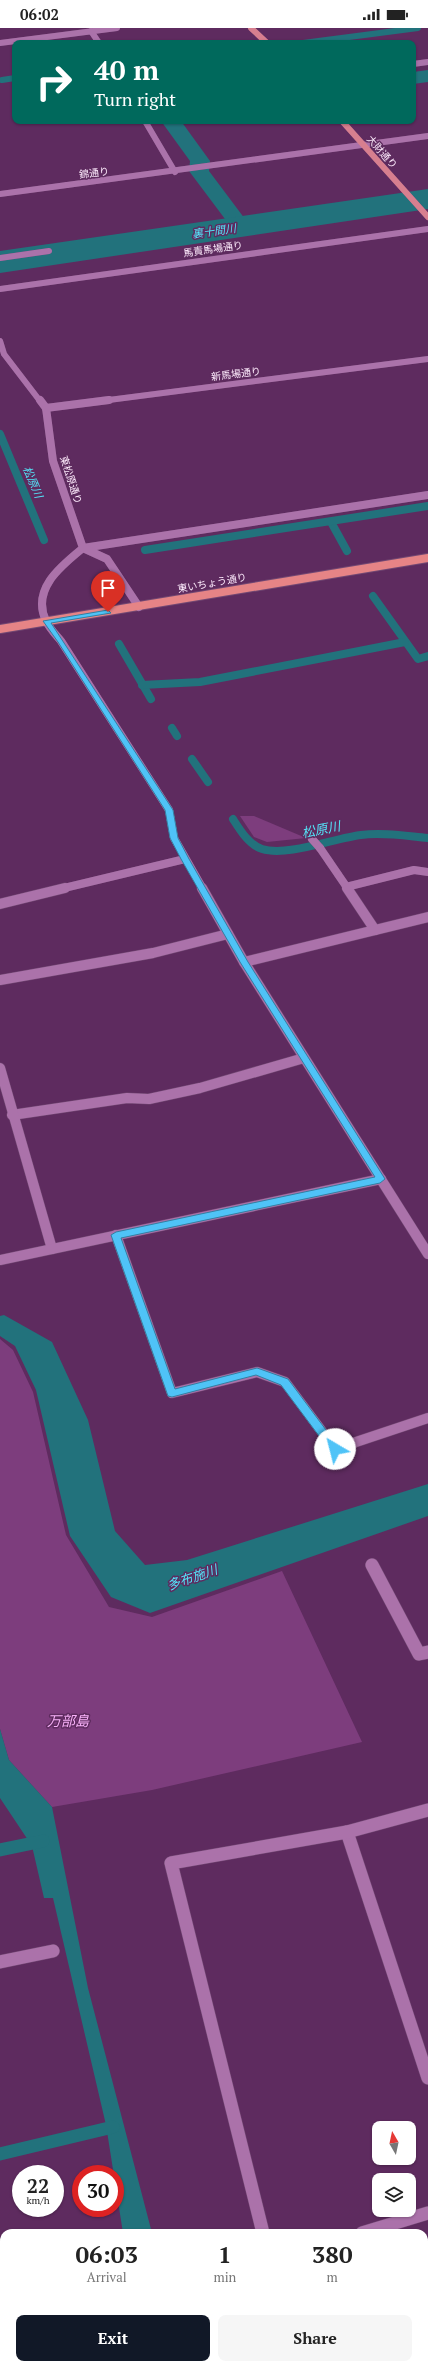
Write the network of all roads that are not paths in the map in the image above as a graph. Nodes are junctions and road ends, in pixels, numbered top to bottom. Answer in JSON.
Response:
{"nodes":[{"id":1,"x":115,"y":28,"type":"edge"},
{"id":2,"x":251,"y":28,"type":"edge"},
{"id":3,"x":91,"y":31,"type":"junction"},
{"id":4,"x":17,"y":40,"type":"edge"},
{"id":5,"x":97,"y":40,"type":"edge"},
{"id":6,"x":264,"y":40,"type":"edge"},
{"id":7,"x":12,"y":41,"type":"edge"},
{"id":8,"x":0,"y":42,"type":"edge"},
{"id":9,"x":428,"y":62,"type":"edge"},
{"id":10,"x":416,"y":64,"type":"edge"},
{"id":11,"x":147,"y":124,"type":"edge"},
{"id":12,"x":345,"y":124,"type":"edge"},
{"id":13,"x":428,"y":136,"type":"edge"},
{"id":14,"x":364,"y":144,"type":"junction"},
{"id":15,"x":175,"y":172,"type":"junction"},
{"id":16,"x":0,"y":194,"type":"edge"},
{"id":17,"x":428,"y":217,"type":"edge"},
{"id":18,"x":428,"y":229,"type":"edge"},
{"id":19,"x":49,"y":251,"type":"dead end"},
{"id":20,"x":0,"y":258,"type":"edge"},
{"id":21,"x":0,"y":289,"type":"edge"},
{"id":22,"x":0,"y":341,"type":"edge"},
{"id":23,"x":2,"y":354,"type":"edge"},
{"id":24,"x":428,"y":359,"type":"edge"},
{"id":25,"x":46,"y":408,"type":"junction"},
{"id":26,"x":428,"y":495,"type":"edge"},
{"id":27,"x":83,"y":548,"type":"junction"},
{"id":28,"x":428,"y":558,"type":"edge"},
{"id":29,"x":139,"y":607,"type":"junction"},
{"id":30,"x":46,"y":621,"type":"junction"},
{"id":31,"x":0,"y":628,"type":"edge"},
{"id":32,"x":312,"y":839,"type":"dead end"},
{"id":33,"x":185,"y":859,"type":"junction"},
{"id":34,"x":428,"y":872,"type":"edge"},
{"id":35,"x":346,"y":887,"type":"junction"},
{"id":36,"x":0,"y":904,"type":"edge"},
{"id":37,"x":428,"y":917,"type":"edge"},
{"id":38,"x":375,"y":930,"type":"junction"},
{"id":39,"x":228,"y":934,"type":"junction"},
{"id":40,"x":244,"y":962,"type":"junction"},
{"id":41,"x":0,"y":980,"type":"edge"},
{"id":42,"x":304,"y":1058,"type":"junction"},
{"id":43,"x":0,"y":1068,"type":"edge"},
{"id":44,"x":12,"y":1115,"type":"junction"},
{"id":45,"x":380,"y":1179,"type":"junction"},
{"id":46,"x":116,"y":1235,"type":"junction"},
{"id":47,"x":52,"y":1249,"type":"junction"},
{"id":48,"x":428,"y":1254,"type":"edge"},
{"id":49,"x":0,"y":1260,"type":"edge"},
{"id":50,"x":428,"y":1418,"type":"edge"},
{"id":51,"x":372,"y":1565,"type":"dead end"},
{"id":52,"x":428,"y":1652,"type":"edge"},
{"id":53,"x":428,"y":1810,"type":"edge"},
{"id":54,"x":346,"y":1832,"type":"junction"},
{"id":55,"x":53,"y":1951,"type":"dead end"},
{"id":56,"x":0,"y":1962,"type":"edge"},
{"id":57,"x":428,"y":2078,"type":"edge"},
{"id":58,"x":428,"y":2213,"type":"edge"},
{"id":59,"x":262,"y":2229,"type":"edge"},
{"id":60,"x":375,"y":2229,"type":"edge"}],
"edges":[{"from":1,"to":3,"type":"street"},
{"from":2,"to":6,"type":"main road"},
{"from":3,"to":4,"type":"street"},
{"from":3,"to":5,"type":"street"},
{"from":7,"to":8,"type":"street"},
{"from":9,"to":10,"type":"street"},
{"from":11,"to":15,"type":"street"},
{"from":12,"to":14,"type":"main road","name":"大財通り"},
{"from":13,"to":14,"type":"street"},
{"from":14,"to":15,"type":"street","name":"錦通り"},
{"from":14,"to":17,"type":"main road","name":"大財通り"},
{"from":15,"to":16,"type":"street","name":"錦通り"},
{"from":18,"to":21,"type":"street","name":"馬責馬場通り"},
{"from":19,"to":20,"type":"street"},
{"from":22,"to":23,"type":"street"},
{"from":23,"to":25,"type":"street"},
{"from":24,"to":25,"type":"street","name":"新馬場通り"},
{"from":25,"to":27,"type":"street","name":"東松原通り"},
{"from":26,"to":27,"type":"street"},
{"from":27,"to":29,"type":"street"},
{"from":27,"to":30,"type":"street"},
{"from":28,"to":29,"type":"highway","name":"東いちょう通り"},
{"from":29,"to":30,"type":"highway","name":"東いちょう通り"},
{"from":30,"to":31,"type":"highway","name":"東いちょう通り"},
{"from":30,"to":33,"type":"street"},
{"from":32,"to":35,"type":"street"},
{"from":33,"to":36,"type":"street"},
{"from":33,"to":39,"type":"street"},
{"from":34,"to":35,"type":"street"},
{"from":35,"to":38,"type":"street"},
{"from":37,"to":38,"type":"street"},
{"from":38,"to":40,"type":"street"},
{"from":39,"to":40,"type":"street"},
{"from":39,"to":41,"type":"street"},
{"from":40,"to":42,"type":"street"},
{"from":42,"to":44,"type":"street"},
{"from":42,"to":45,"type":"street"},
{"from":43,"to":44,"type":"street"},
{"from":44,"to":47,"type":"street"},
{"from":45,"to":46,"type":"street"},
{"from":45,"to":48,"type":"street"},
{"from":46,"to":47,"type":"street"},
{"from":46,"to":50,"type":"street"},
{"from":47,"to":49,"type":"street"},
{"from":51,"to":52,"type":"street"},
{"from":53,"to":54,"type":"street"},
{"from":54,"to":57,"type":"street"},
{"from":54,"to":59,"type":"street"},
{"from":55,"to":56,"type":"street"},
{"from":58,"to":60,"type":"street"}]}
